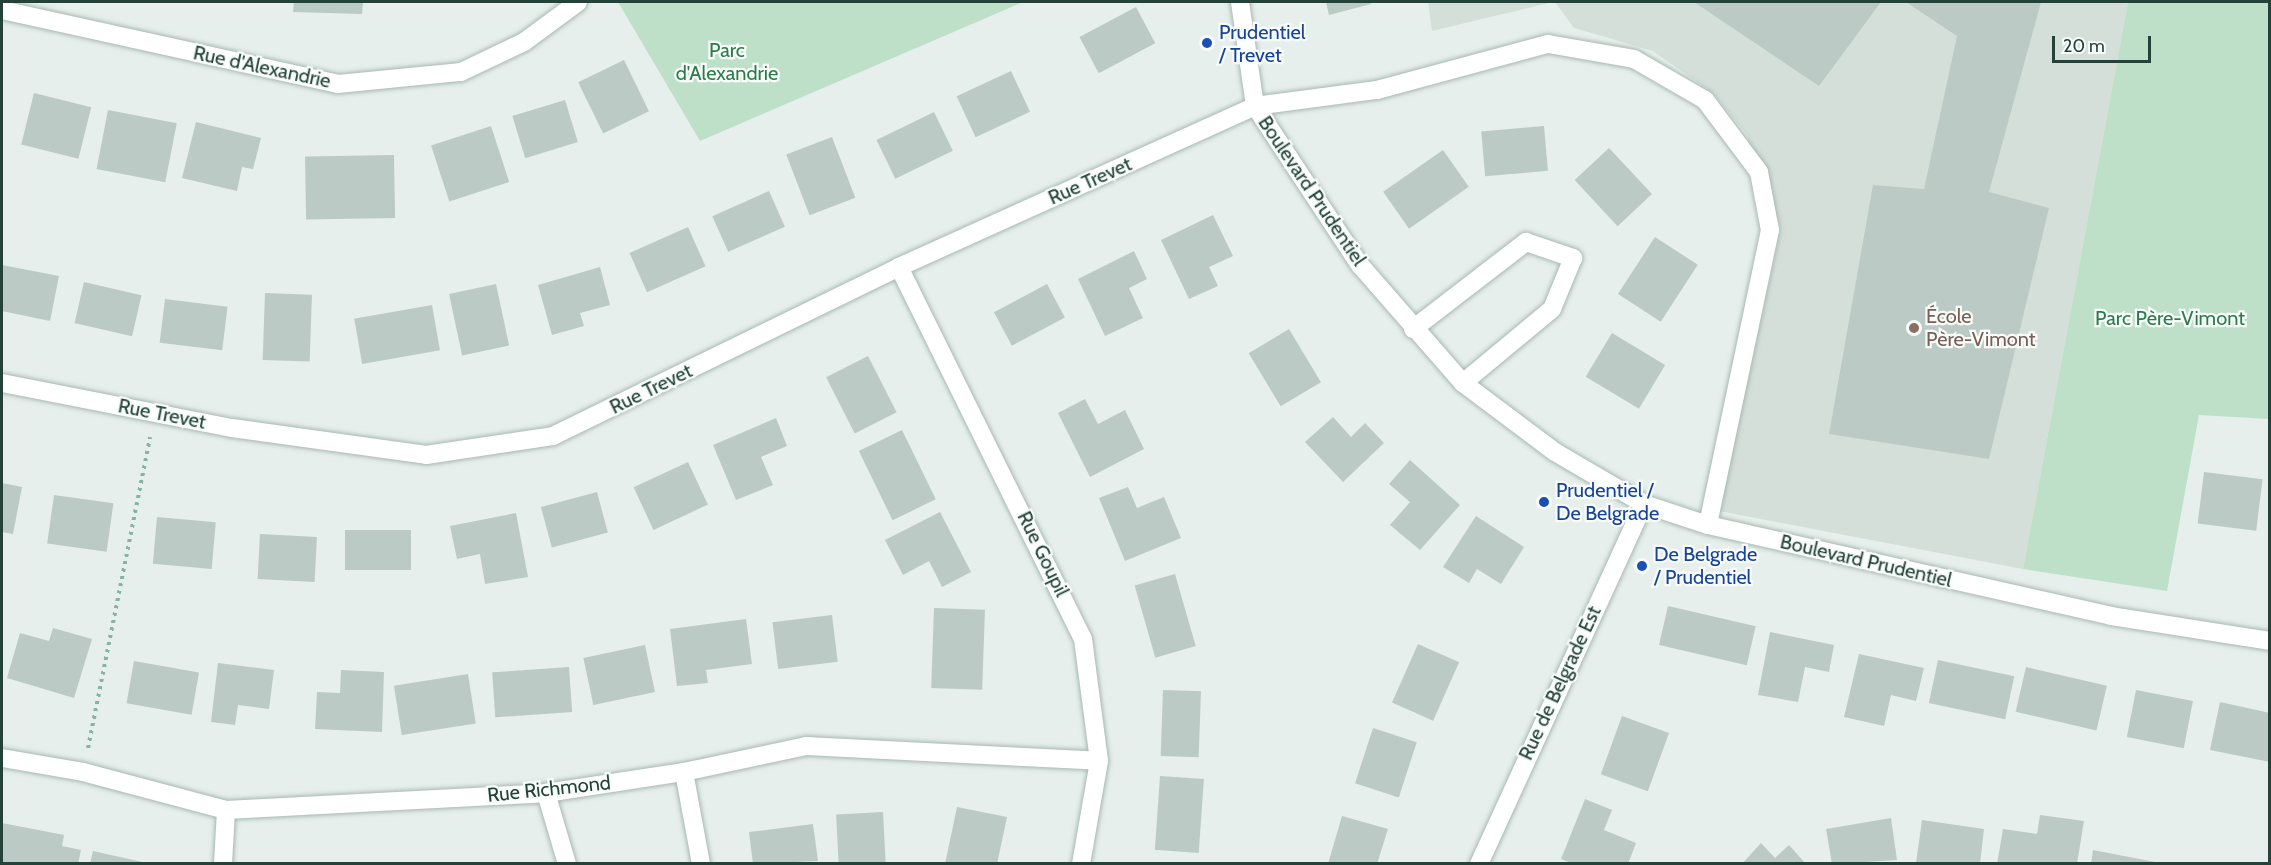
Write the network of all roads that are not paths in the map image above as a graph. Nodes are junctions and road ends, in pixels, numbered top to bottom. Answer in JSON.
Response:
{"nodes":[{"id":1,"x":578,"y":2,"type":"edge"},
{"id":2,"x":1240,"y":2,"type":"edge"},
{"id":3,"x":2,"y":10,"type":"edge"},
{"id":4,"x":1255,"y":106,"type":"junction"},
{"id":5,"x":899,"y":267,"type":"junction"},
{"id":6,"x":1413,"y":329,"type":"junction"},
{"id":7,"x":2,"y":383,"type":"edge"},
{"id":8,"x":1463,"y":383,"type":"junction"},
{"id":9,"x":1644,"y":504,"type":"junction"},
{"id":10,"x":1708,"y":525,"type":"junction"},
{"id":11,"x":2270,"y":641,"type":"edge"},
{"id":12,"x":2,"y":758,"type":"edge"},
{"id":13,"x":1099,"y":761,"type":"junction"},
{"id":14,"x":684,"y":772,"type":"junction"},
{"id":15,"x":546,"y":793,"type":"junction"},
{"id":16,"x":226,"y":810,"type":"junction"},
{"id":17,"x":223,"y":864,"type":"edge"},
{"id":18,"x":567,"y":864,"type":"edge"},
{"id":19,"x":701,"y":864,"type":"edge"},
{"id":20,"x":1081,"y":864,"type":"edge"},
{"id":21,"x":1479,"y":864,"type":"edge"}],
"edges":[{"from":1,"to":3,"type":"street","name":"Rue d'Alexandrie"},
{"from":2,"to":4,"type":"street","name":"Boulevard Prudentiel"},
{"from":4,"to":5,"type":"street","name":"Rue Trevet"},
{"from":4,"to":6,"type":"street","name":"Boulevard Prudentiel"},
{"from":4,"to":10,"type":"street","name":"Rue Trevet"},
{"from":5,"to":7,"type":"street","name":"Rue Trevet"},
{"from":5,"to":13,"type":"street","name":"Rue Goupil"},
{"from":6,"to":8,"type":"street","name":"Boulevard Prudentiel"},
{"from":6,"to":8,"type":"street"},
{"from":8,"to":9,"type":"street","name":"Boulevard Prudentiel"},
{"from":9,"to":10,"type":"street","name":"Boulevard Prudentiel"},
{"from":9,"to":21,"type":"street","name":"Rue de Belgrade Est"},
{"from":10,"to":11,"type":"street","name":"Boulevard Prudentiel"},
{"from":12,"to":16,"type":"street","name":"Rue Richmond"},
{"from":13,"to":14,"type":"street","name":"Rue Richmond"},
{"from":13,"to":20,"type":"street","name":"Rue Goupil"},
{"from":14,"to":15,"type":"street","name":"Rue Richmond"},
{"from":14,"to":19,"type":"street"},
{"from":15,"to":16,"type":"street","name":"Rue Richmond"},
{"from":15,"to":18,"type":"street"},
{"from":16,"to":17,"type":"street"}]}
